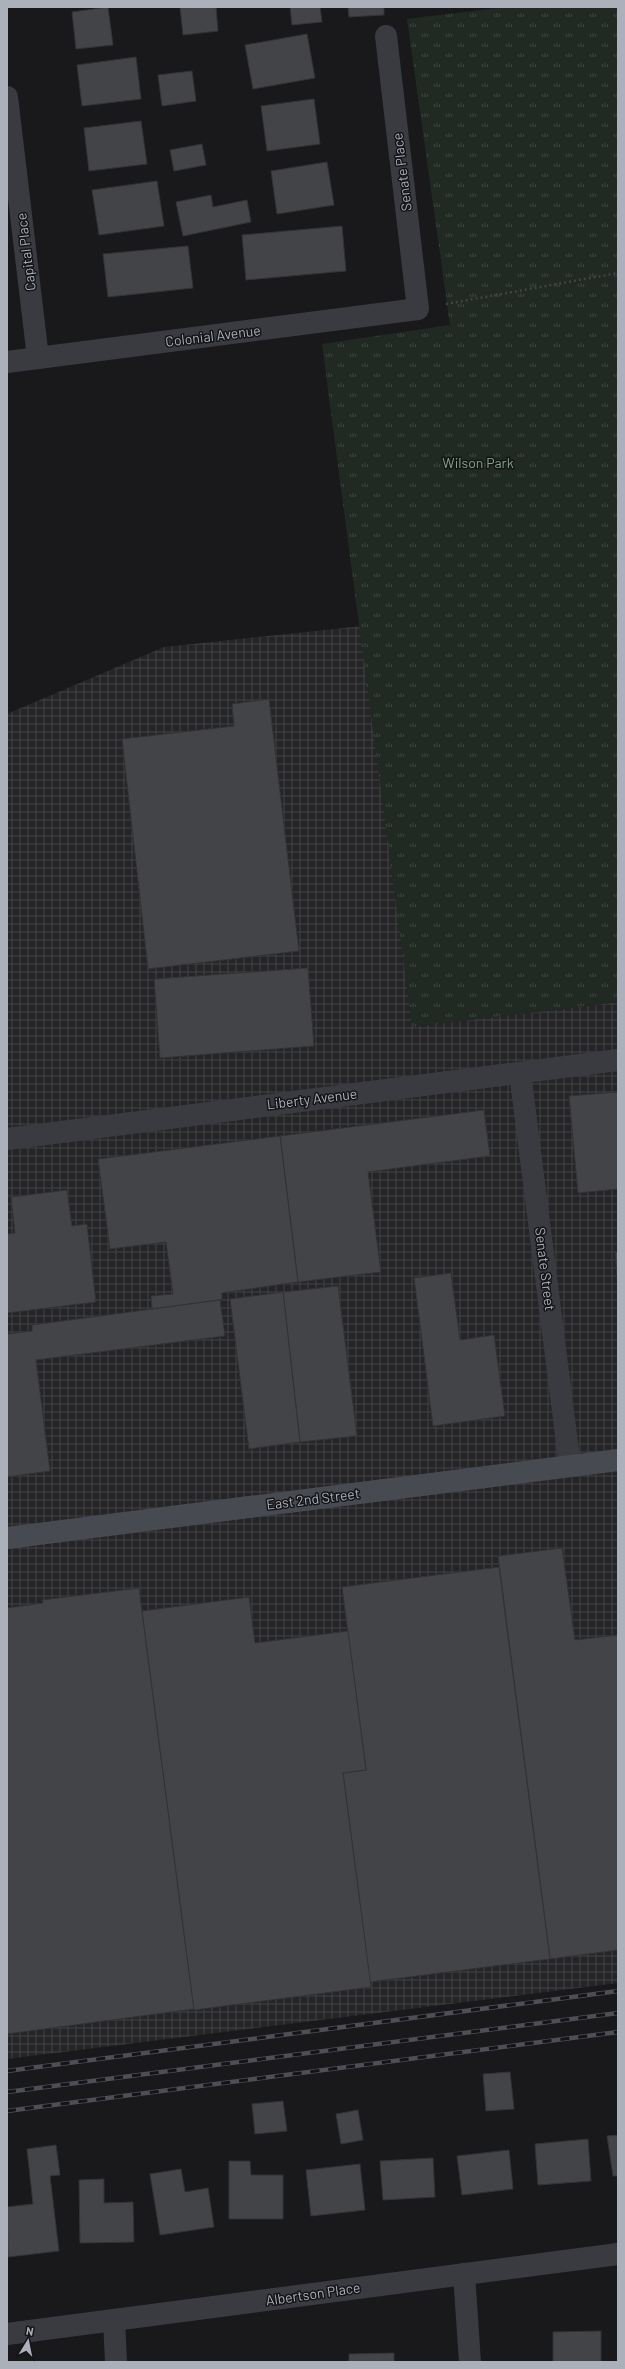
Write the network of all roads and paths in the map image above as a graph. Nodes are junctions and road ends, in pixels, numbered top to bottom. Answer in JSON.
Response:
{"nodes":[{"id":1,"x":386,"y":36,"type":"dead end"},
{"id":2,"x":7,"y":97,"type":"edge"},
{"id":3,"x":618,"y":273,"type":"edge"},
{"id":4,"x":418,"y":309,"type":"junction"},
{"id":5,"x":38,"y":358,"type":"junction"},
{"id":6,"x":7,"y":362,"type":"edge"},
{"id":7,"x":618,"y":1060,"type":"edge"},
{"id":8,"x":520,"y":1073,"type":"junction"},
{"id":9,"x":7,"y":1139,"type":"edge"},
{"id":10,"x":618,"y":1460,"type":"edge"},
{"id":11,"x":570,"y":1466,"type":"junction"},
{"id":12,"x":7,"y":1538,"type":"edge"},
{"id":13,"x":618,"y":2254,"type":"edge"},
{"id":14,"x":464,"y":2274,"type":"junction"},
{"id":15,"x":114,"y":2320,"type":"junction"},
{"id":16,"x":7,"y":2334,"type":"edge"},
{"id":17,"x":116,"y":2362,"type":"edge"},
{"id":18,"x":470,"y":2362,"type":"edge"}],
"edges":[{"from":1,"to":4,"type":"street","name":"Senate Place"},
{"from":2,"to":5,"type":"street","name":"Capital Place"},
{"from":3,"to":4,"type":"path"},
{"from":4,"to":5,"type":"street","name":"Colonial Avenue"},
{"from":5,"to":6,"type":"street","name":"Colonial Avenue"},
{"from":7,"to":8,"type":"street","name":"Liberty Avenue"},
{"from":8,"to":9,"type":"street","name":"Liberty Avenue"},
{"from":8,"to":11,"type":"street","name":"Senate Street"},
{"from":10,"to":11,"type":"street","name":"East 2nd Street"},
{"from":11,"to":12,"type":"street","name":"East 2nd Street"},
{"from":13,"to":14,"type":"street","name":"Albertson Place"},
{"from":14,"to":15,"type":"street","name":"Albertson Place"},
{"from":14,"to":18,"type":"street"},
{"from":15,"to":16,"type":"street","name":"Albertson Place"},
{"from":15,"to":17,"type":"street"}]}
